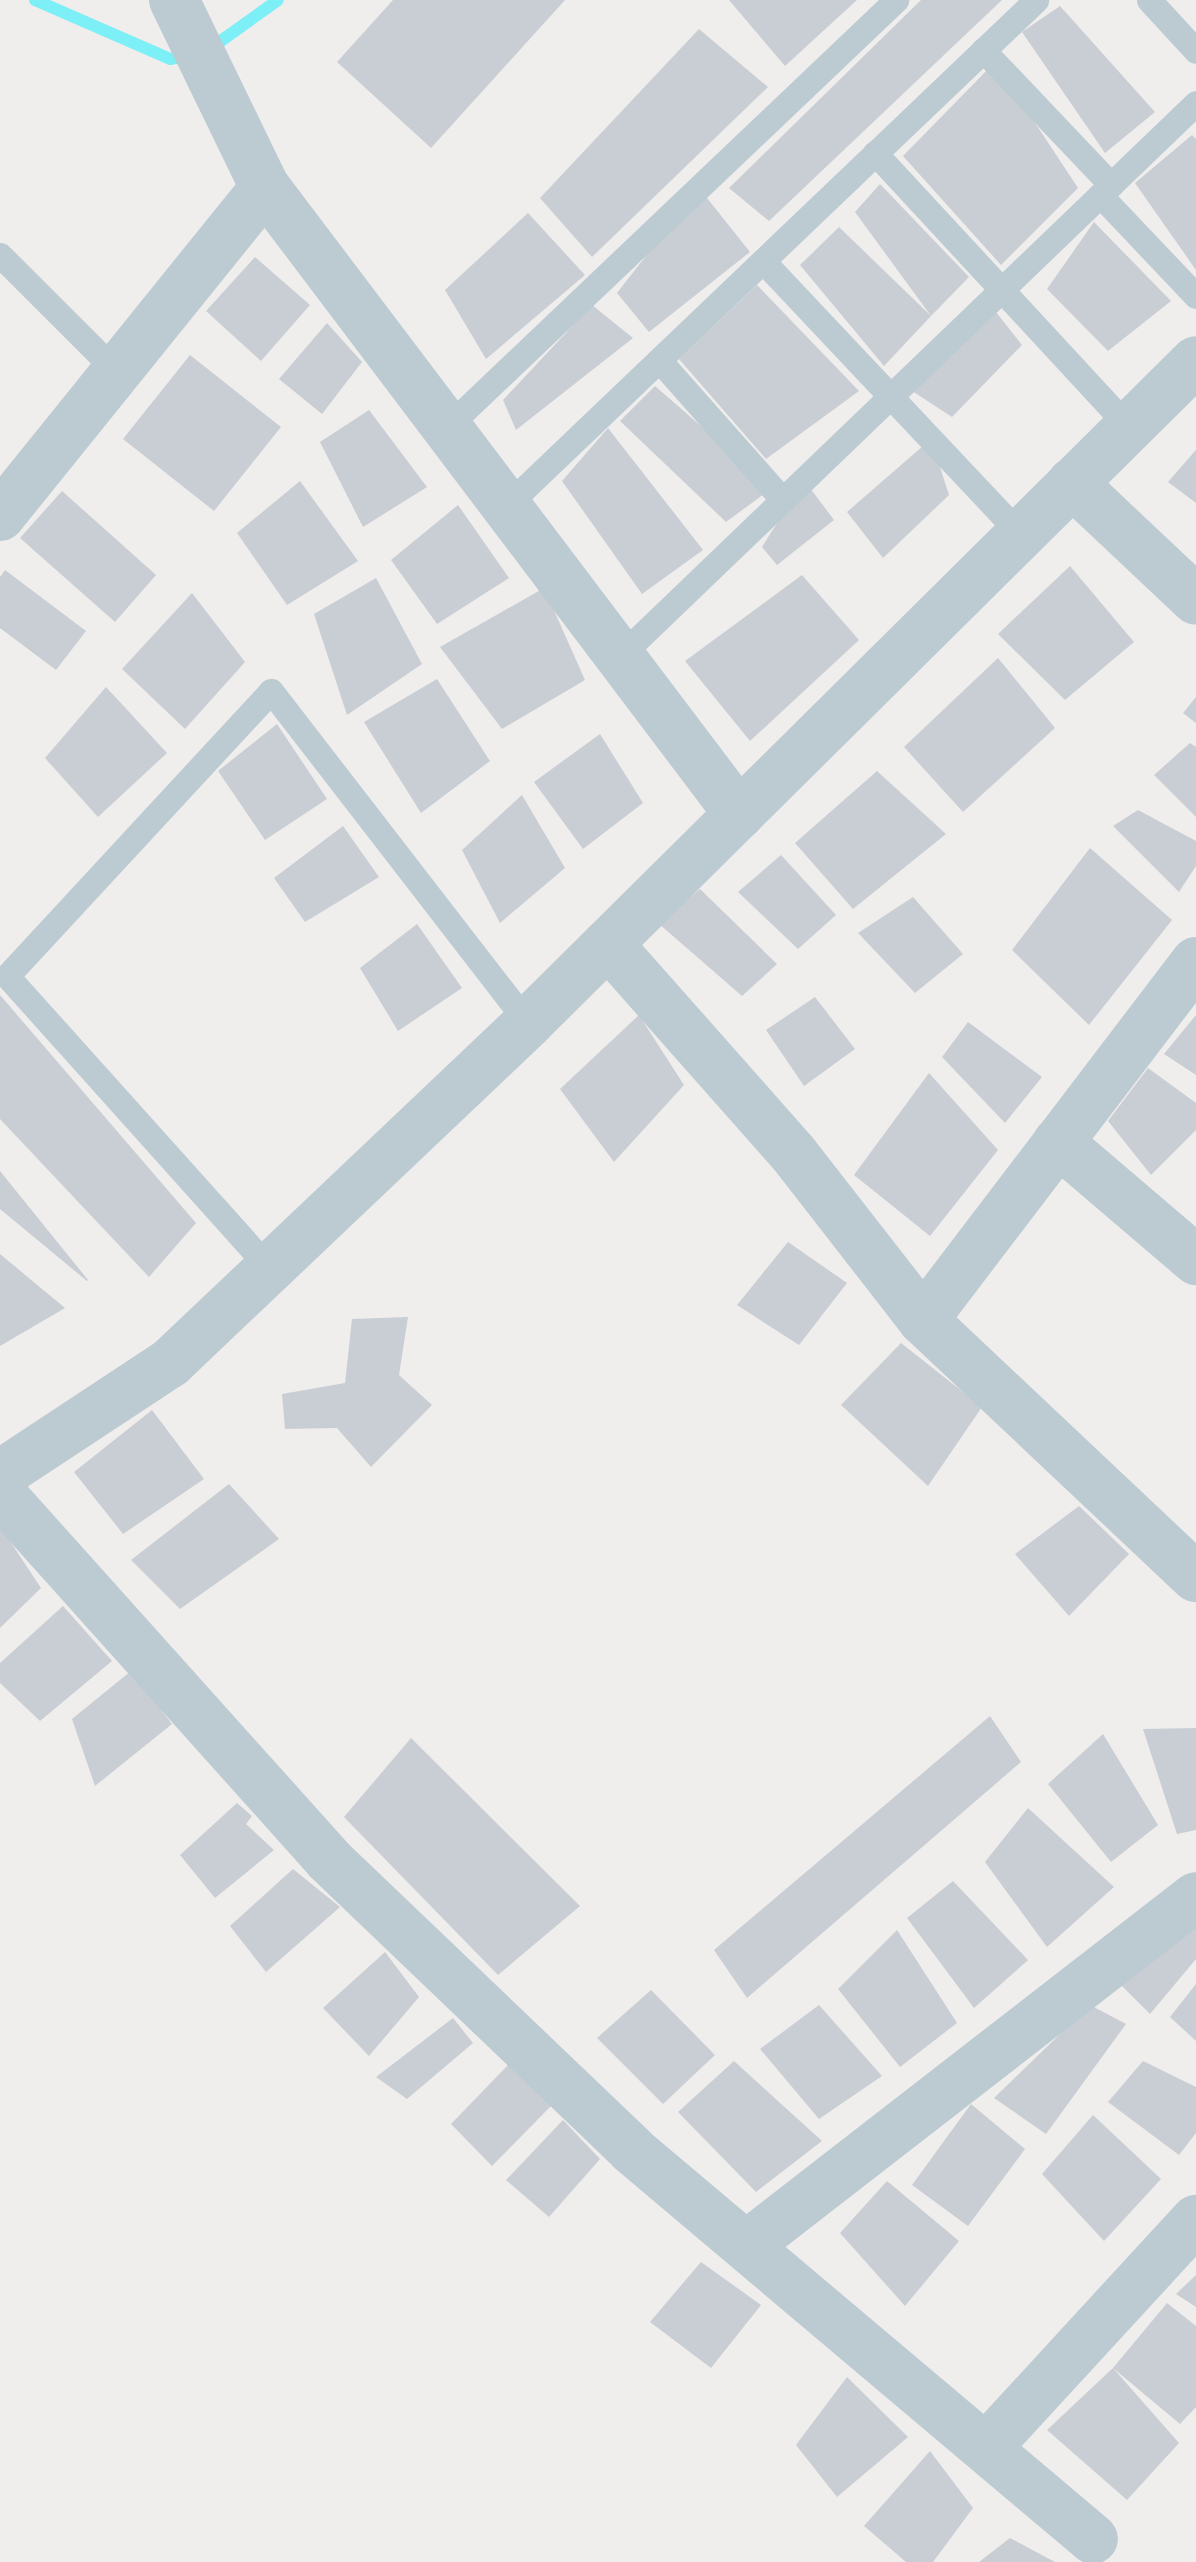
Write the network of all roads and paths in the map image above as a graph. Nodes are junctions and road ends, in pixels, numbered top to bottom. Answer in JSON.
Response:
{"nodes":[{"id":1,"x":174,"y":0,"type":"edge"},
{"id":2,"x":896,"y":0,"type":"edge"},
{"id":3,"x":1036,"y":0,"type":"edge"},
{"id":4,"x":1149,"y":0,"type":"edge"},
{"id":5,"x":984,"y":50,"type":"junction"},
{"id":6,"x":1196,"y":50,"type":"edge"},
{"id":7,"x":1196,"y":104,"type":"edge"},
{"id":8,"x":875,"y":153,"type":"junction"},
{"id":9,"x":265,"y":187,"type":"junction"},
{"id":10,"x":1106,"y":190,"type":"junction"},
{"id":11,"x":0,"y":255,"type":"edge"},
{"id":12,"x":763,"y":261,"type":"junction"},
{"id":13,"x":1002,"y":290,"type":"junction"},
{"id":14,"x":1196,"y":296,"type":"edge"},
{"id":15,"x":659,"y":360,"type":"junction"},
{"id":16,"x":1196,"y":361,"type":"edge"},
{"id":17,"x":116,"y":372,"type":"junction"},
{"id":18,"x":891,"y":397,"type":"junction"},
{"id":19,"x":447,"y":427,"type":"junction"},
{"id":20,"x":1129,"y":428,"type":"junction"},
{"id":21,"x":1072,"y":484,"type":"junction"},
{"id":22,"x":782,"y":500,"type":"junction"},
{"id":23,"x":506,"y":506,"type":"junction"},
{"id":24,"x":0,"y":516,"type":"edge"},
{"id":25,"x":1020,"y":534,"type":"junction"},
{"id":26,"x":1196,"y":600,"type":"edge"},
{"id":27,"x":620,"y":656,"type":"junction"},
{"id":28,"x":739,"y":814,"type":"junction"},
{"id":29,"x":608,"y":944,"type":"junction"},
{"id":30,"x":1195,"y":965,"type":"edge"},
{"id":31,"x":528,"y":1023,"type":"junction"},
{"id":32,"x":1058,"y":1142,"type":"junction"},
{"id":33,"x":1196,"y":1260,"type":"edge"},
{"id":34,"x":270,"y":1269,"type":"junction"},
{"id":35,"x":923,"y":1320,"type":"junction"},
{"id":36,"x":0,"y":1475,"type":"edge"},
{"id":37,"x":0,"y":1493,"type":"edge"},
{"id":38,"x":1196,"y":1576,"type":"edge"},
{"id":39,"x":1196,"y":1897,"type":"edge"},
{"id":40,"x":1196,"y":2220,"type":"edge"},
{"id":41,"x":746,"y":2246,"type":"junction"},
{"id":42,"x":986,"y":2448,"type":"junction"},
{"id":43,"x":1093,"y":2538,"type":"dead end"}],
"edges":[{"from":1,"to":9,"type":"street"},
{"from":2,"to":19,"type":"lane"},
{"from":3,"to":5,"type":"lane"},
{"from":4,"to":6,"type":"lane"},
{"from":5,"to":8,"type":"lane"},
{"from":5,"to":10,"type":"lane"},
{"from":7,"to":10,"type":"lane"},
{"from":8,"to":12,"type":"lane"},
{"from":8,"to":13,"type":"lane"},
{"from":9,"to":17,"type":"street"},
{"from":9,"to":19,"type":"street"},
{"from":10,"to":13,"type":"lane"},
{"from":10,"to":14,"type":"lane"},
{"from":11,"to":17,"type":"lane"},
{"from":12,"to":15,"type":"lane"},
{"from":12,"to":18,"type":"lane"},
{"from":13,"to":18,"type":"lane"},
{"from":13,"to":20,"type":"lane"},
{"from":15,"to":22,"type":"lane"},
{"from":15,"to":23,"type":"lane"},
{"from":16,"to":20,"type":"street"},
{"from":17,"to":24,"type":"street"},
{"from":18,"to":22,"type":"lane"},
{"from":18,"to":25,"type":"lane"},
{"from":19,"to":23,"type":"street"},
{"from":20,"to":21,"type":"street"},
{"from":21,"to":25,"type":"street"},
{"from":21,"to":26,"type":"street"},
{"from":22,"to":27,"type":"lane"},
{"from":23,"to":27,"type":"street"},
{"from":25,"to":28,"type":"street"},
{"from":27,"to":28,"type":"street"},
{"from":28,"to":29,"type":"street"},
{"from":29,"to":31,"type":"street"},
{"from":29,"to":35,"type":"street"},
{"from":30,"to":32,"type":"street"},
{"from":31,"to":34,"type":"street"},
{"from":31,"to":34,"type":"lane"},
{"from":32,"to":33,"type":"street"},
{"from":32,"to":35,"type":"street"},
{"from":34,"to":36,"type":"street"},
{"from":35,"to":38,"type":"street"},
{"from":37,"to":41,"type":"street"},
{"from":39,"to":41,"type":"street"},
{"from":40,"to":42,"type":"street"},
{"from":41,"to":42,"type":"street"},
{"from":42,"to":43,"type":"street"}]}
